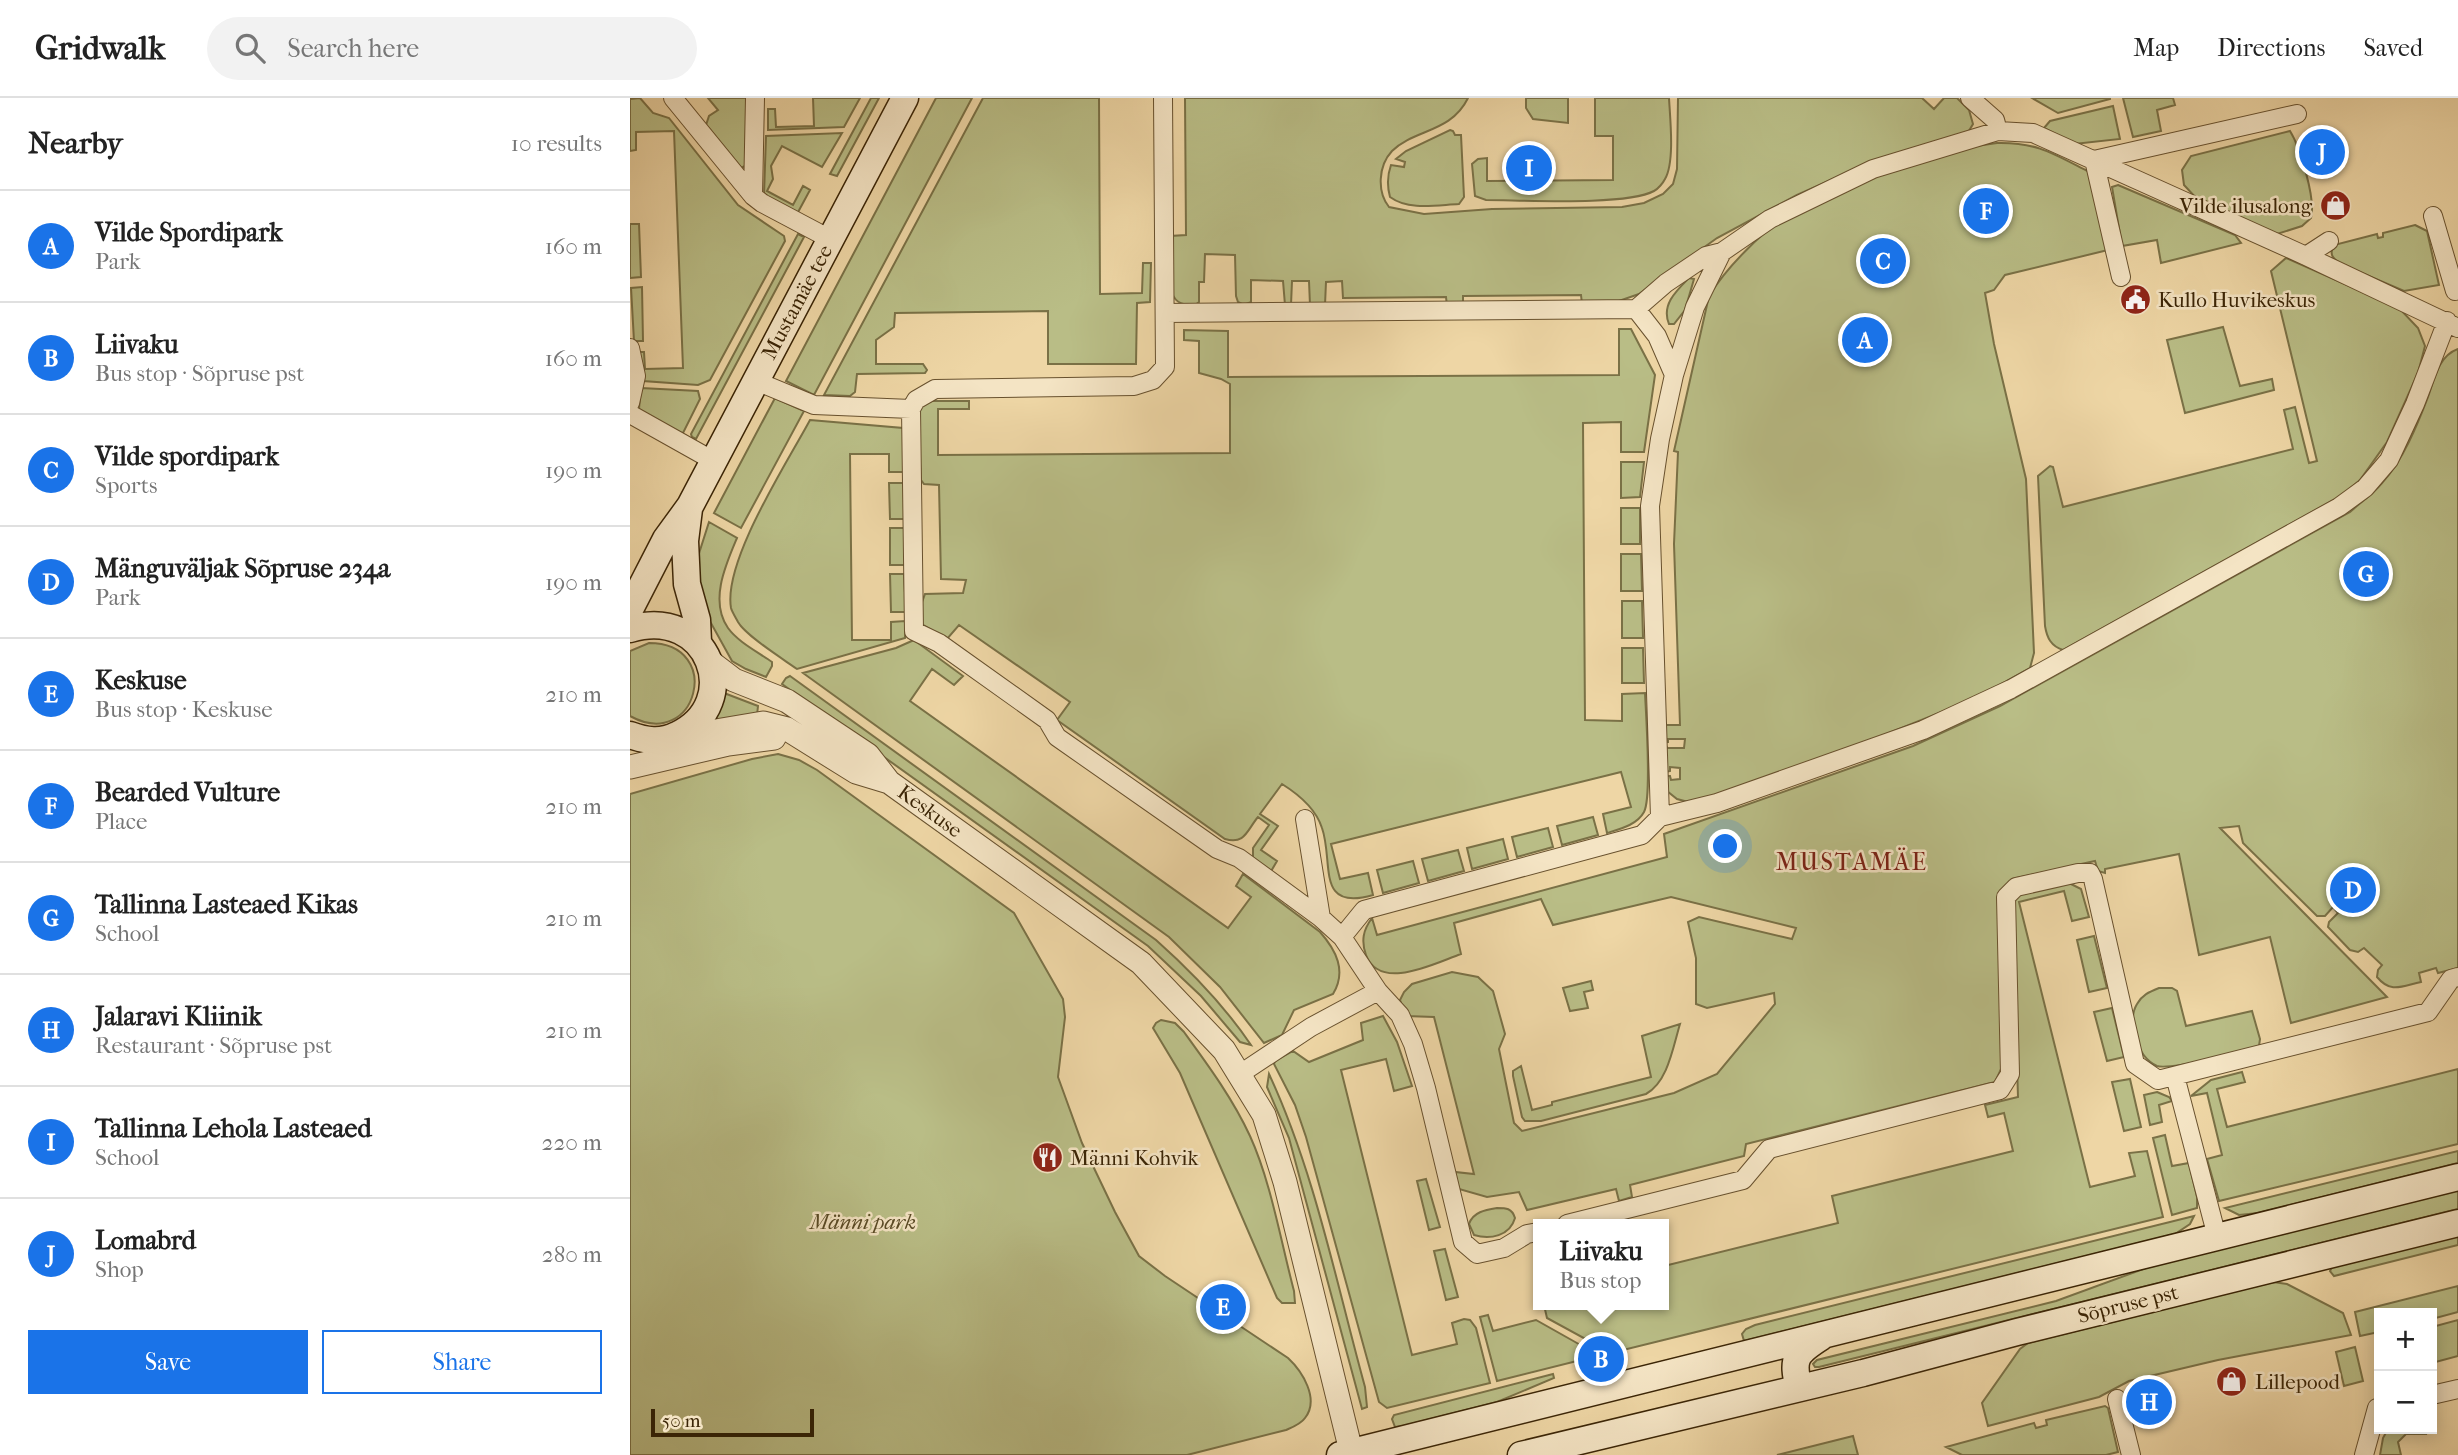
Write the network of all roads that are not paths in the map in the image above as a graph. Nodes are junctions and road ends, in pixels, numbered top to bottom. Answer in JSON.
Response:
{"nodes":[{"id":1,"x":673,"y":98,"type":"edge"},
{"id":2,"x":755,"y":98,"type":"edge"},
{"id":3,"x":905,"y":98,"type":"edge"},
{"id":4,"x":1163,"y":98,"type":"edge"},
{"id":5,"x":1970,"y":98,"type":"edge"},
{"id":6,"x":2297,"y":114,"type":"dead end"},
{"id":7,"x":1998,"y":131,"type":"junction"},
{"id":8,"x":2094,"y":160,"type":"junction"},
{"id":9,"x":753,"y":196,"type":"junction"},
{"id":10,"x":2433,"y":216,"type":"dead end"},
{"id":11,"x":830,"y":239,"type":"junction"},
{"id":12,"x":2329,"y":241,"type":"dead end"},
{"id":13,"x":1723,"y":252,"type":"junction"},
{"id":14,"x":2306,"y":256,"type":"junction"},
{"id":15,"x":2122,"y":277,"type":"dead end"},
{"id":16,"x":2456,"y":290,"type":"edge"},
{"id":17,"x":1636,"y":309,"type":"junction"},
{"id":18,"x":1165,"y":313,"type":"junction"},
{"id":19,"x":2428,"y":313,"type":"junction"},
{"id":20,"x":2452,"y":324,"type":"edge"},
{"id":21,"x":630,"y":348,"type":"edge"},
{"id":22,"x":1674,"y":375,"type":"junction"},
{"id":23,"x":756,"y":381,"type":"junction"},
{"id":24,"x":630,"y":403,"type":"edge"},
{"id":25,"x":911,"y":410,"type":"junction"},
{"id":26,"x":630,"y":414,"type":"edge"},
{"id":27,"x":712,"y":460,"type":"junction"},
{"id":28,"x":690,"y":506,"type":"junction"},
{"id":29,"x":630,"y":609,"type":"edge"},
{"id":30,"x":630,"y":629,"type":"edge"},
{"id":31,"x":703,"y":651,"type":"junction"},
{"id":32,"x":630,"y":735,"type":"edge"},
{"id":33,"x":670,"y":739,"type":"junction"},
{"id":34,"x":807,"y":739,"type":"junction"},
{"id":35,"x":630,"y":767,"type":"edge"},
{"id":36,"x":889,"y":782,"type":"junction"},
{"id":37,"x":1660,"y":817,"type":"junction"},
{"id":38,"x":1305,"y":819,"type":"dead end"},
{"id":39,"x":1321,"y":918,"type":"junction"},
{"id":40,"x":1342,"y":937,"type":"junction"},
{"id":41,"x":2458,"y":978,"type":"edge"},
{"id":42,"x":1378,"y":991,"type":"junction"},
{"id":43,"x":1240,"y":1074,"type":"junction"},
{"id":44,"x":2175,"y":1076,"type":"junction"},
{"id":45,"x":2458,"y":1177,"type":"edge"},
{"id":46,"x":1587,"y":1219,"type":"edge"},
{"id":47,"x":2458,"y":1223,"type":"edge"},
{"id":48,"x":1533,"y":1233,"type":"edge"},
{"id":49,"x":2217,"y":1237,"type":"junction"},
{"id":50,"x":1826,"y":1334,"type":"junction"},
{"id":51,"x":1799,"y":1388,"type":"junction"},
{"id":52,"x":2458,"y":1389,"type":"edge"},
{"id":53,"x":2437,"y":1394,"type":"edge"},
{"id":54,"x":2117,"y":1399,"type":"dead end"},
{"id":55,"x":2374,"y":1417,"type":"edge"},
{"id":56,"x":1348,"y":1454,"type":"edge"},
{"id":57,"x":1521,"y":1455,"type":"edge"},
{"id":58,"x":2131,"y":1455,"type":"edge"},
{"id":59,"x":2364,"y":1455,"type":"edge"}],
"edges":[{"from":1,"to":9,"type":"street"},
{"from":2,"to":9,"type":"street"},
{"from":3,"to":11,"type":"main road","name":"Mustamäe tee"},
{"from":4,"to":18,"type":"street"},
{"from":5,"to":7,"type":"street"},
{"from":6,"to":8,"type":"street"},
{"from":7,"to":8,"type":"street"},
{"from":7,"to":13,"type":"street"},
{"from":8,"to":14,"type":"street"},
{"from":8,"to":15,"type":"street"},
{"from":9,"to":11,"type":"street"},
{"from":10,"to":16,"type":"street"},
{"from":11,"to":23,"type":"main road","name":"Mustamäe tee"},
{"from":12,"to":14,"type":"street"},
{"from":13,"to":17,"type":"street"},
{"from":13,"to":22,"type":"street"},
{"from":14,"to":19,"type":"street"},
{"from":16,"to":19,"type":"street"},
{"from":17,"to":18,"type":"street"},
{"from":17,"to":22,"type":"street"},
{"from":18,"to":25,"type":"street"},
{"from":19,"to":20,"type":"street"},
{"from":20,"to":37,"type":"street"},
{"from":21,"to":24,"type":"street"},
{"from":22,"to":37,"type":"street"},
{"from":23,"to":25,"type":"street"},
{"from":23,"to":27,"type":"main road","name":"Mustamäe tee"},
{"from":25,"to":39,"type":"street"},
{"from":26,"to":27,"type":"street"},
{"from":27,"to":28,"type":"main road","name":"Mustamäe tee"},
{"from":28,"to":29,"type":"main road","name":"Mustamäe tee"},
{"from":28,"to":31,"type":"main road","name":"Mustamäe tee"},
{"from":30,"to":31,"type":"main road"},
{"from":31,"to":33,"type":"main road","name":"Mustamäe tee"},
{"from":31,"to":36,"type":"street","name":"Keskuse"},
{"from":32,"to":33,"type":"main road"},
{"from":33,"to":34,"type":"street","name":"Keskuse"},
{"from":34,"to":35,"type":"street"},
{"from":34,"to":36,"type":"street","name":"Keskuse"},
{"from":36,"to":43,"type":"street","name":"Keskuse"},
{"from":37,"to":40,"type":"street"},
{"from":38,"to":39,"type":"street"},
{"from":39,"to":40,"type":"street"},
{"from":40,"to":42,"type":"street"},
{"from":41,"to":44,"type":"street"},
{"from":42,"to":43,"type":"street"},
{"from":42,"to":48,"type":"street"},
{"from":43,"to":56,"type":"street","name":"Keskuse"},
{"from":44,"to":46,"type":"street"},
{"from":44,"to":49,"type":"street"},
{"from":45,"to":49,"type":"main road","name":"Sõpruse pst"},
{"from":47,"to":51,"type":"main road","name":"Sõpruse pst"},
{"from":49,"to":50,"type":"main road","name":"Sõpruse pst"},
{"from":50,"to":51,"type":"main road","name":"Sõpruse pst"},
{"from":50,"to":56,"type":"main road","name":"Sõpruse pst"},
{"from":51,"to":57,"type":"main road","name":"Sõpruse pst"},
{"from":52,"to":53,"type":"street"},
{"from":54,"to":58,"type":"street"},
{"from":55,"to":59,"type":"street"}]}
